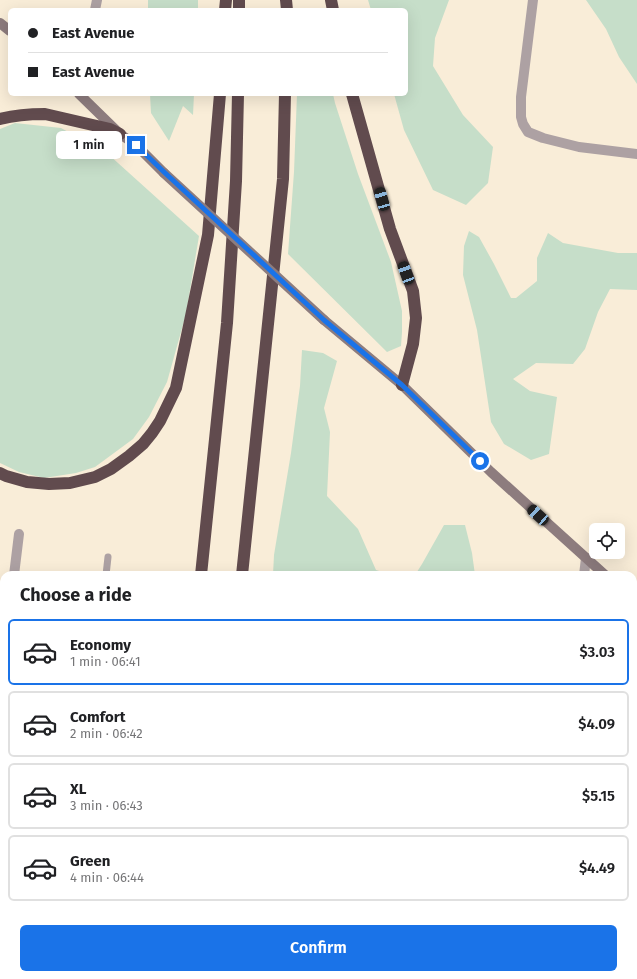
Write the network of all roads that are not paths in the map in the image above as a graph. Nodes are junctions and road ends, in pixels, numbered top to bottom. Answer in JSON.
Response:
{"nodes":[{"id":1,"x":533,"y":0,"type":"edge"},
{"id":2,"x":0,"y":22,"type":"edge"},
{"id":3,"x":8,"y":30,"type":"edge"},
{"id":4,"x":83,"y":96,"type":"edge"},
{"id":5,"x":220,"y":96,"type":"edge"},
{"id":6,"x":238,"y":96,"type":"edge"},
{"id":7,"x":285,"y":96,"type":"edge"},
{"id":8,"x":353,"y":96,"type":"edge"},
{"id":9,"x":0,"y":119,"type":"edge"},
{"id":10,"x":120,"y":134,"type":"junction"},
{"id":11,"x":637,"y":154,"type":"edge"},
{"id":12,"x":402,"y":385,"type":"junction"},
{"id":13,"x":0,"y":473,"type":"edge"},
{"id":14,"x":19,"y":534,"type":"dead end"},
{"id":15,"x":108,"y":557,"type":"dead end"},
{"id":16,"x":586,"y":558,"type":"junction"},
{"id":17,"x":14,"y":571,"type":"edge"},
{"id":18,"x":106,"y":571,"type":"edge"},
{"id":19,"x":201,"y":571,"type":"edge"},
{"id":20,"x":242,"y":571,"type":"edge"},
{"id":21,"x":584,"y":571,"type":"edge"},
{"id":22,"x":601,"y":571,"type":"edge"}],
"edges":[{"from":1,"to":11,"type":"street"},
{"from":2,"to":3,"type":"main road"},
{"from":4,"to":10,"type":"main road"},
{"from":5,"to":13,"type":"highway"},
{"from":6,"to":19,"type":"highway"},
{"from":7,"to":20,"type":"highway"},
{"from":8,"to":12,"type":"highway"},
{"from":9,"to":10,"type":"highway"},
{"from":10,"to":12,"type":"main road","bridge":true},
{"from":12,"to":16,"type":"main road"},
{"from":14,"to":17,"type":"street"},
{"from":15,"to":18,"type":"lane"},
{"from":16,"to":21,"type":"street"},
{"from":16,"to":22,"type":"main road"}]}
